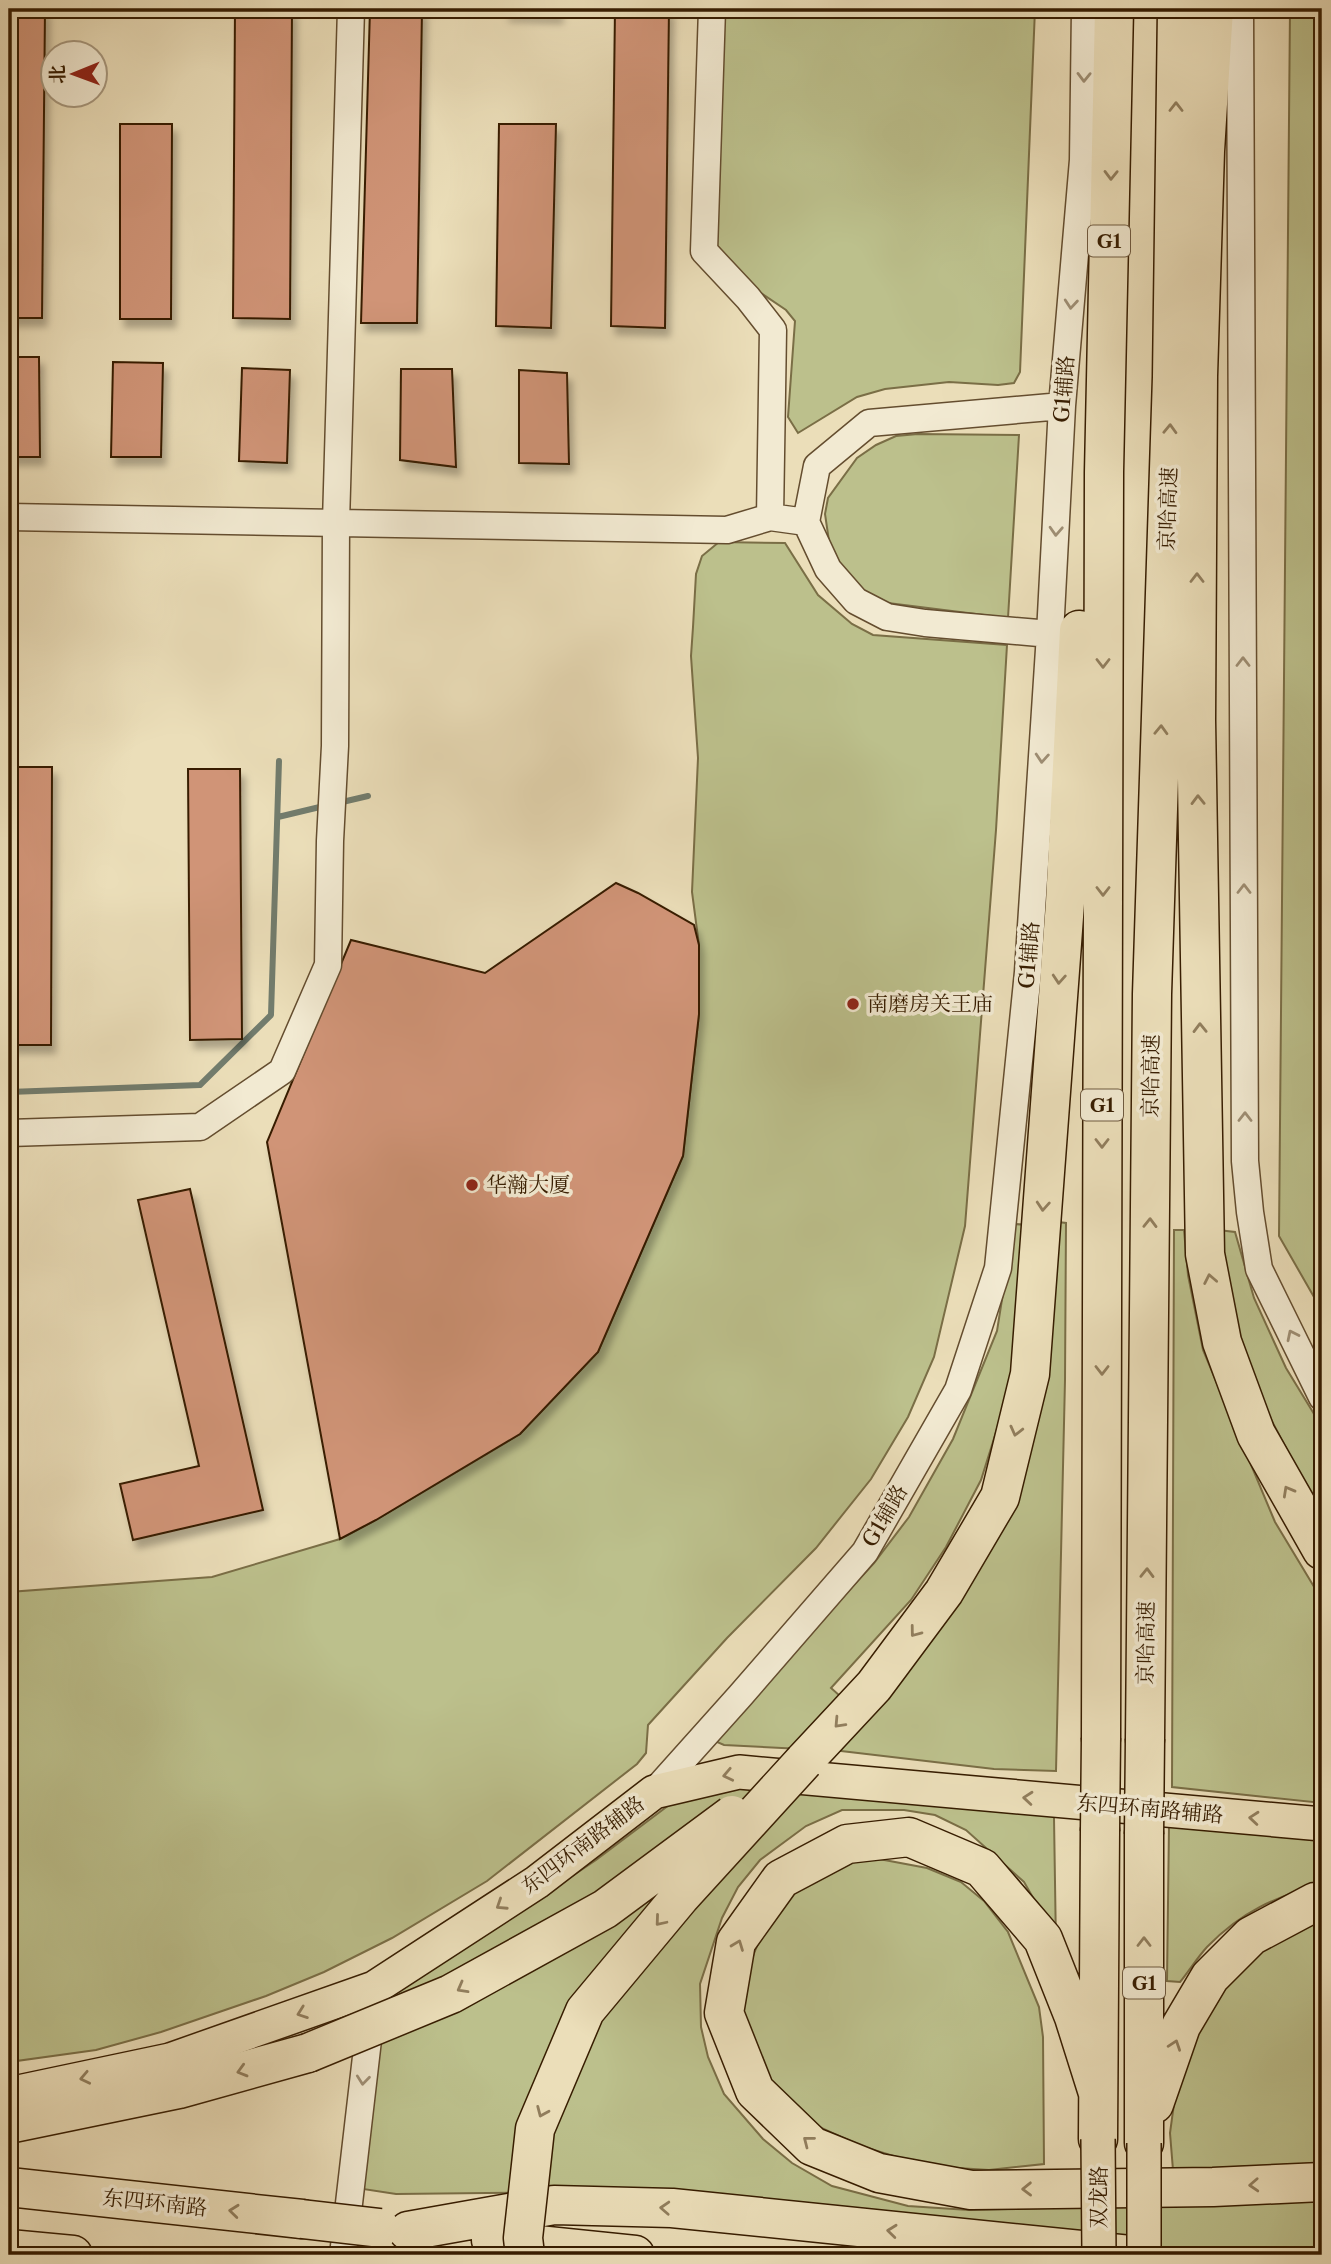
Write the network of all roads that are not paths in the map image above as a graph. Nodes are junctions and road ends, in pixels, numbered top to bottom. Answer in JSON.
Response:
{"nodes":[{"id":1,"x":351,"y":9,"type":"edge"},
{"id":2,"x":712,"y":9,"type":"edge"},
{"id":3,"x":1085,"y":9,"type":"edge"},
{"id":4,"x":1115,"y":9,"type":"edge"},
{"id":5,"x":1177,"y":9,"type":"edge"},
{"id":6,"x":1214,"y":9,"type":"edge"},
{"id":7,"x":1240,"y":9,"type":"edge"},
{"id":8,"x":1205,"y":151,"type":"junction"},
{"id":9,"x":1175,"y":248,"type":"junction"},
{"id":10,"x":1198,"y":376,"type":"junction"},
{"id":11,"x":1062,"y":406,"type":"junction"},
{"id":12,"x":1104,"y":472,"type":"junction"},
{"id":13,"x":9,"y":517,"type":"edge"},
{"id":14,"x":770,"y":517,"type":"junction"},
{"id":15,"x":336,"y":522,"type":"junction"},
{"id":16,"x":806,"y":522,"type":"junction"},
{"id":17,"x":1050,"y":634,"type":"junction"},
{"id":18,"x":9,"y":1133,"type":"edge"},
{"id":19,"x":1322,"y":1397,"type":"edge"},
{"id":20,"x":1322,"y":1550,"type":"edge"},
{"id":21,"x":804,"y":1761,"type":"junction"},
{"id":22,"x":654,"y":1791,"type":"junction"},
{"id":23,"x":1322,"y":1824,"type":"edge"},
{"id":24,"x":1322,"y":1902,"type":"edge"},
{"id":25,"x":374,"y":1987,"type":"junction"},
{"id":26,"x":1098,"y":2093,"type":"junction"},
{"id":27,"x":9,"y":2094,"type":"edge"},
{"id":28,"x":9,"y":2124,"type":"edge"},
{"id":29,"x":1144,"y":2138,"type":"junction"},
{"id":30,"x":1098,"y":2139,"type":"joint"},
{"id":31,"x":1322,"y":2182,"type":"edge"},
{"id":32,"x":9,"y":2187,"type":"edge"},
{"id":33,"x":394,"y":2229,"type":"junction"},
{"id":34,"x":9,"y":2249,"type":"edge"},
{"id":35,"x":66,"y":2255,"type":"edge"},
{"id":36,"x":343,"y":2255,"type":"edge"},
{"id":37,"x":525,"y":2255,"type":"edge"},
{"id":38,"x":635,"y":2255,"type":"edge"},
{"id":39,"x":1099,"y":2255,"type":"edge"},
{"id":40,"x":1130,"y":2255,"type":"edge"},
{"id":41,"x":1144,"y":2255,"type":"edge"}],
"edges":[{"from":1,"to":15,"type":"street"},
{"from":2,"to":14,"type":"street"},
{"from":3,"to":11,"type":"street","name":"G1辅路","one_way":true},
{"from":4,"to":12,"type":"highway","number":"G1","one_way":true},
{"from":9,"to":5,"type":"highway","name":"京哈高速","number":"G1","one_way":true},
{"from":6,"to":8,"type":"highway"},
{"from":19,"to":7,"type":"street","one_way":true},
{"from":8,"to":9,"type":"highway"},
{"from":8,"to":10,"type":"highway"},
{"from":9,"to":10,"type":"highway"},
{"from":29,"to":9,"type":"highway","name":"京哈高速","number":"G1","one_way":true,"bridge":true},
{"from":20,"to":10,"type":"highway","one_way":true},
{"from":11,"to":16,"type":"street"},
{"from":11,"to":17,"type":"street","name":"G1辅路","one_way":true},
{"from":12,"to":21,"type":"highway","one_way":true},
{"from":12,"to":26,"type":"highway","number":"G1","one_way":true,"bridge":true},
{"from":13,"to":15,"type":"street"},
{"from":14,"to":15,"type":"street"},
{"from":14,"to":16,"type":"street"},
{"from":15,"to":18,"type":"street"},
{"from":16,"to":17,"type":"street"},
{"from":17,"to":22,"type":"street","name":"G1辅路","one_way":true},
{"from":21,"to":28,"type":"highway","one_way":true,"bridge":true},
{"from":21,"to":37,"type":"highway","one_way":true,"bridge":true},
{"from":23,"to":22,"type":"main road","name":"东四环南路辅路","one_way":true},
{"from":22,"to":25,"type":"main road","name":"东四环南路辅路","one_way":true},
{"from":29,"to":24,"type":"highway","one_way":true},
{"from":25,"to":27,"type":"main road","name":"东四环南路辅路","one_way":true},
{"from":25,"to":36,"type":"street","one_way":true},
{"from":26,"to":30,"type":"highway","number":"G1"},
{"from":31,"to":26,"type":"highway","one_way":true},
{"from":29,"to":41,"type":"main road","bridge":true},
{"from":30,"to":39,"type":"main road","name":"双龙路","bridge":true},
{"from":33,"to":32,"type":"highway","name":"东四环南路","one_way":true,"bridge":true},
{"from":33,"to":38,"type":"highway"},
{"from":40,"to":33,"type":"highway","one_way":true},
{"from":34,"to":35,"type":"highway"}]}
